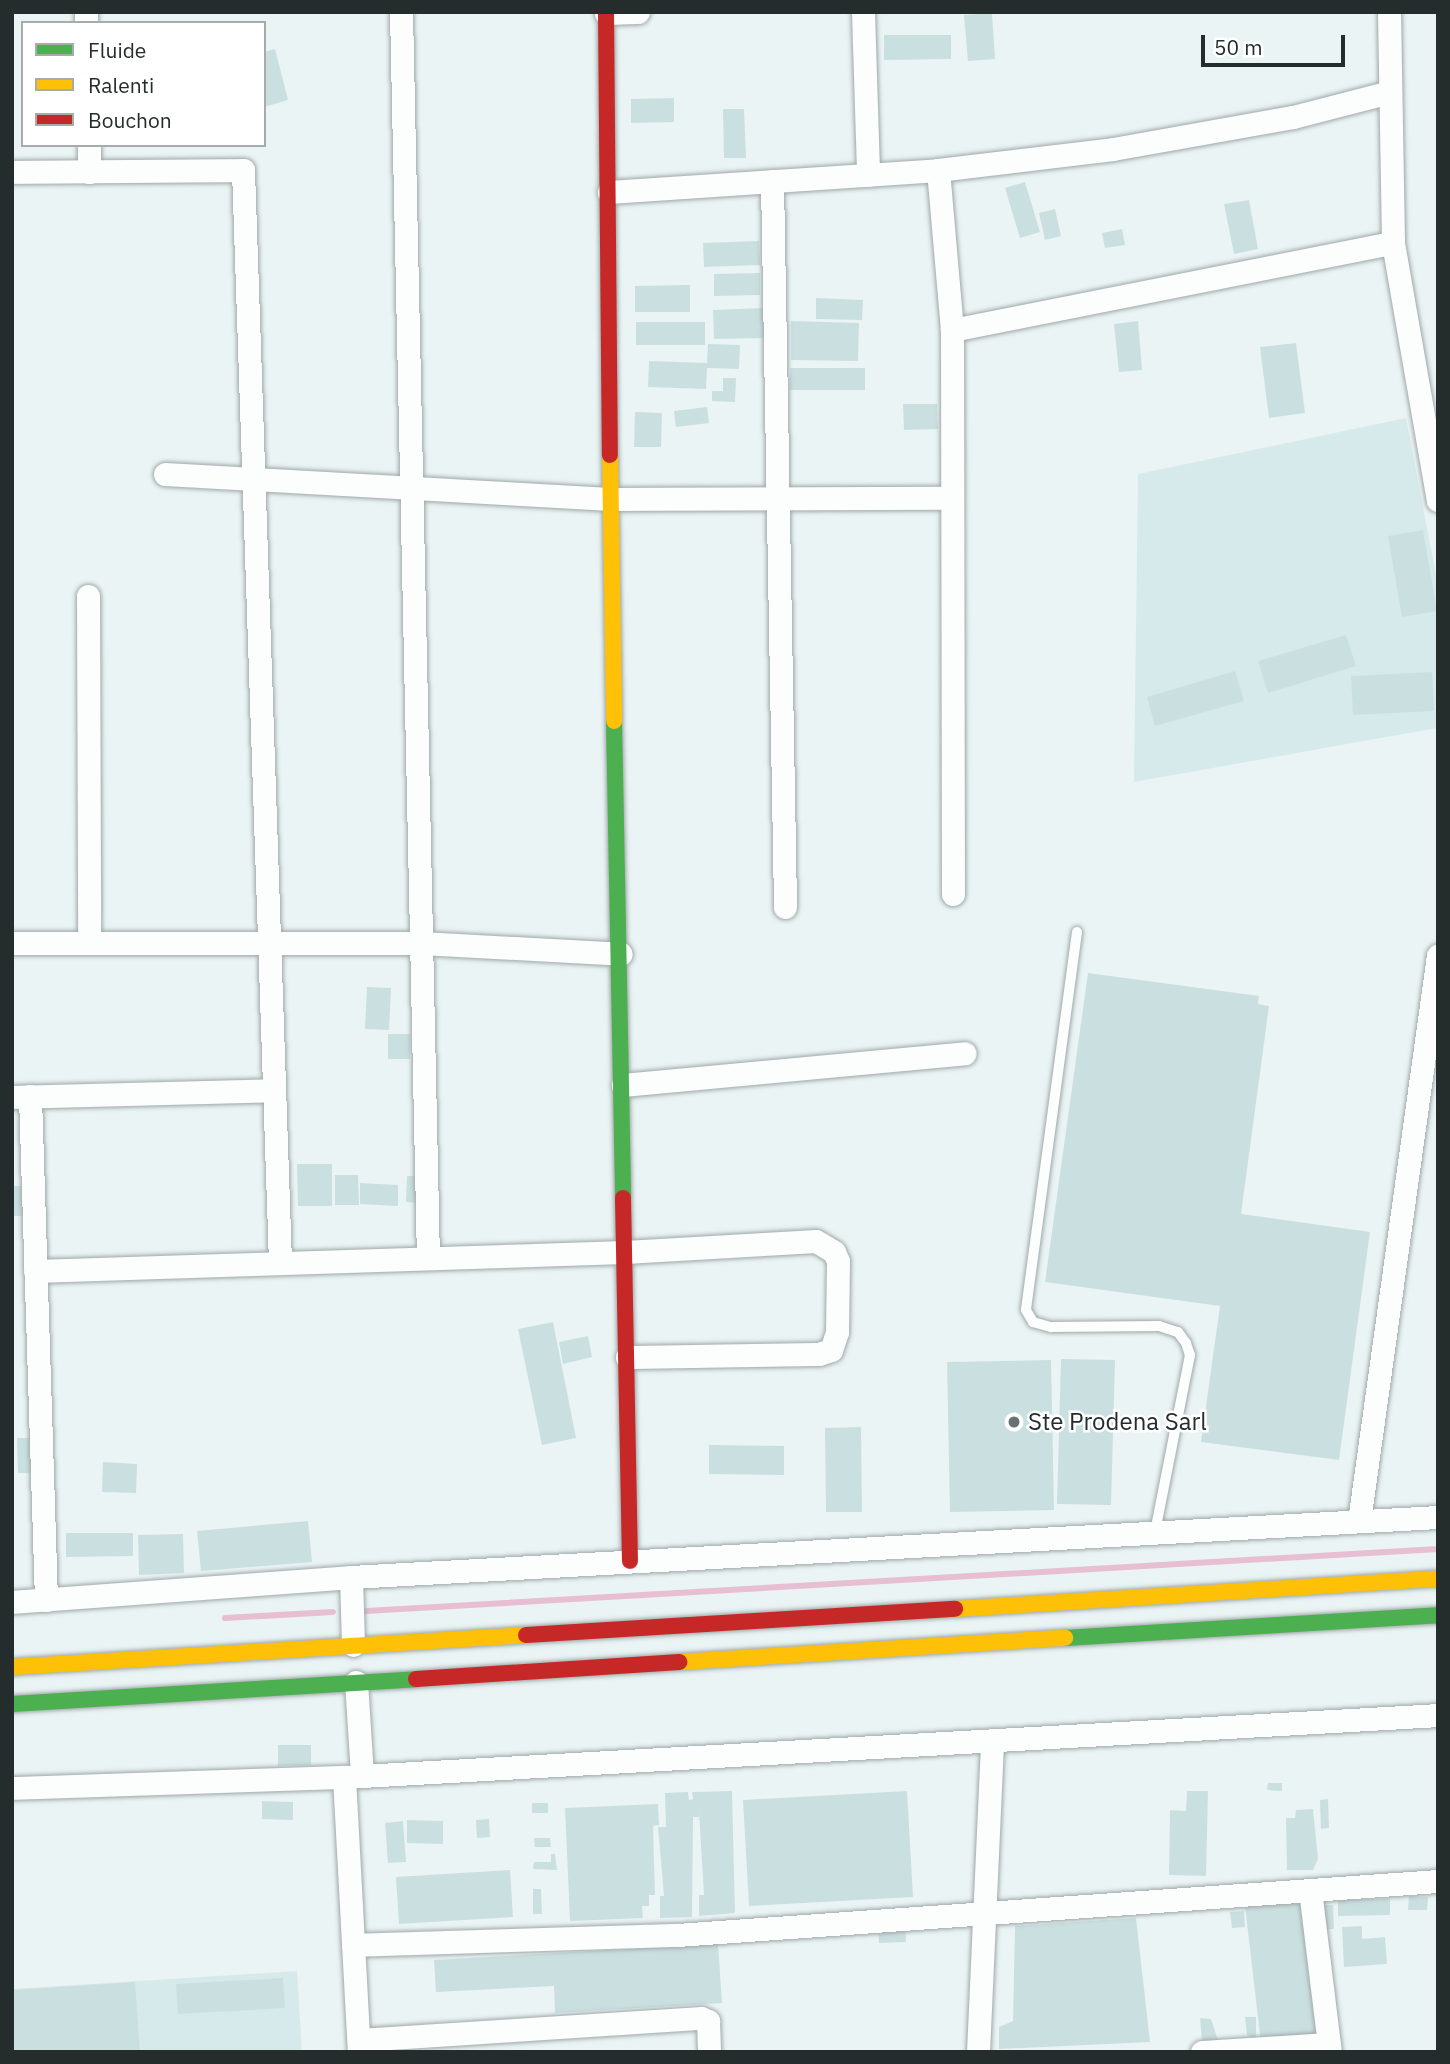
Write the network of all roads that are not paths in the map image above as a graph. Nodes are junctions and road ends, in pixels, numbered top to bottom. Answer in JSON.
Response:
{"nodes":[{"id":1,"x":401,"y":12,"type":"edge"},
{"id":2,"x":638,"y":12,"type":"edge"},
{"id":3,"x":863,"y":12,"type":"edge"},
{"id":4,"x":1389,"y":12,"type":"edge"},
{"id":5,"x":606,"y":13,"type":"edge"},
{"id":6,"x":1390,"y":92,"type":"junction"},
{"id":7,"x":89,"y":147,"type":"edge"},
{"id":8,"x":937,"y":170,"type":"junction"},
{"id":9,"x":12,"y":172,"type":"edge"},
{"id":10,"x":89,"y":172,"type":"junction"},
{"id":11,"x":868,"y":175,"type":"junction"},
{"id":12,"x":772,"y":181,"type":"junction"},
{"id":13,"x":609,"y":192,"type":"junction"},
{"id":14,"x":1393,"y":243,"type":"junction"},
{"id":15,"x":952,"y":330,"type":"junction"},
{"id":16,"x":164,"y":474,"type":"dead end"},
{"id":17,"x":253,"y":476,"type":"junction"},
{"id":18,"x":411,"y":488,"type":"junction"},
{"id":19,"x":951,"y":498,"type":"junction"},
{"id":20,"x":610,"y":499,"type":"junction"},
{"id":21,"x":781,"y":499,"type":"junction"},
{"id":22,"x":1438,"y":500,"type":"edge"},
{"id":23,"x":88,"y":596,"type":"dead end"},
{"id":24,"x":953,"y":894,"type":"dead end"},
{"id":25,"x":785,"y":907,"type":"dead end"},
{"id":26,"x":1077,"y":932,"type":"dead end"},
{"id":27,"x":89,"y":940,"type":"junction"},
{"id":28,"x":12,"y":943,"type":"edge"},
{"id":29,"x":268,"y":943,"type":"junction"},
{"id":30,"x":421,"y":943,"type":"junction"},
{"id":31,"x":621,"y":954,"type":"junction"},
{"id":32,"x":1438,"y":955,"type":"edge"},
{"id":33,"x":1434,"y":1013,"type":"edge"},
{"id":34,"x":965,"y":1053,"type":"dead end"},
{"id":35,"x":623,"y":1085,"type":"junction"},
{"id":36,"x":272,"y":1090,"type":"junction"},
{"id":37,"x":21,"y":1097,"type":"edge"},
{"id":38,"x":625,"y":1252,"type":"junction"},
{"id":39,"x":428,"y":1256,"type":"junction"},
{"id":40,"x":280,"y":1262,"type":"junction"},
{"id":41,"x":36,"y":1271,"type":"junction"},
{"id":42,"x":627,"y":1357,"type":"junction"},
{"id":43,"x":1438,"y":1517,"type":"edge"},
{"id":44,"x":1359,"y":1521,"type":"junction"},
{"id":45,"x":1155,"y":1532,"type":"junction"},
{"id":46,"x":630,"y":1561,"type":"junction"},
{"id":47,"x":351,"y":1577,"type":"junction"},
{"id":48,"x":1438,"y":1579,"type":"edge"},
{"id":49,"x":46,"y":1600,"type":"junction"},
{"id":50,"x":12,"y":1602,"type":"edge"},
{"id":51,"x":1438,"y":1615,"type":"edge"},
{"id":52,"x":353,"y":1645,"type":"junction"},
{"id":53,"x":12,"y":1667,"type":"edge"},
{"id":54,"x":356,"y":1682,"type":"junction"},
{"id":55,"x":12,"y":1704,"type":"edge"},
{"id":56,"x":1438,"y":1715,"type":"edge"},
{"id":57,"x":992,"y":1740,"type":"junction"},
{"id":58,"x":353,"y":1776,"type":"junction"},
{"id":59,"x":12,"y":1788,"type":"edge"},
{"id":60,"x":1438,"y":1881,"type":"edge"},
{"id":61,"x":1310,"y":1890,"type":"junction"},
{"id":62,"x":984,"y":1911,"type":"junction"},
{"id":63,"x":353,"y":1945,"type":"junction"},
{"id":64,"x":542,"y":2041,"type":"edge"},
{"id":65,"x":359,"y":2046,"type":"edge"},
{"id":66,"x":1330,"y":2048,"type":"edge"},
{"id":67,"x":709,"y":2052,"type":"edge"},
{"id":68,"x":978,"y":2052,"type":"edge"},
{"id":69,"x":1202,"y":2052,"type":"edge"}],
"edges":[{"from":1,"to":18,"type":"street"},
{"from":2,"to":5,"type":"street"},
{"from":3,"to":11,"type":"street"},
{"from":4,"to":6,"type":"street"},
{"from":5,"to":13,"type":"main road"},
{"from":6,"to":8,"type":"street"},
{"from":6,"to":14,"type":"street"},
{"from":7,"to":10,"type":"street"},
{"from":8,"to":11,"type":"street"},
{"from":8,"to":15,"type":"street"},
{"from":9,"to":10,"type":"street"},
{"from":10,"to":17,"type":"street"},
{"from":11,"to":12,"type":"street"},
{"from":12,"to":13,"type":"street"},
{"from":12,"to":21,"type":"street"},
{"from":13,"to":20,"type":"main road"},
{"from":14,"to":15,"type":"street"},
{"from":14,"to":22,"type":"street"},
{"from":15,"to":19,"type":"street"},
{"from":16,"to":17,"type":"street"},
{"from":17,"to":18,"type":"street"},
{"from":17,"to":29,"type":"street"},
{"from":18,"to":20,"type":"street"},
{"from":18,"to":30,"type":"street"},
{"from":19,"to":21,"type":"street"},
{"from":19,"to":24,"type":"street"},
{"from":20,"to":21,"type":"street"},
{"from":20,"to":31,"type":"main road"},
{"from":21,"to":25,"type":"street"},
{"from":23,"to":27,"type":"street"},
{"from":26,"to":45,"type":"lane"},
{"from":27,"to":28,"type":"street"},
{"from":27,"to":29,"type":"street"},
{"from":29,"to":30,"type":"street"},
{"from":29,"to":36,"type":"street"},
{"from":30,"to":31,"type":"street"},
{"from":30,"to":39,"type":"street"},
{"from":31,"to":35,"type":"main road"},
{"from":32,"to":33,"type":"street"},
{"from":33,"to":44,"type":"street"},
{"from":34,"to":35,"type":"street"},
{"from":35,"to":38,"type":"main road"},
{"from":36,"to":37,"type":"street"},
{"from":36,"to":40,"type":"street"},
{"from":37,"to":41,"type":"street"},
{"from":38,"to":39,"type":"street"},
{"from":38,"to":42,"type":"main road"},
{"from":38,"to":42,"type":"street"},
{"from":39,"to":40,"type":"street"},
{"from":40,"to":41,"type":"street"},
{"from":41,"to":49,"type":"street"},
{"from":42,"to":46,"type":"main road"},
{"from":43,"to":44,"type":"street"},
{"from":44,"to":45,"type":"street"},
{"from":45,"to":46,"type":"street"},
{"from":46,"to":47,"type":"street"},
{"from":47,"to":49,"type":"street"},
{"from":47,"to":52,"type":"street"},
{"from":48,"to":52,"type":"main road"},
{"from":49,"to":50,"type":"street"},
{"from":51,"to":54,"type":"main road"},
{"from":52,"to":53,"type":"main road"},
{"from":54,"to":55,"type":"main road"},
{"from":54,"to":58,"type":"street"},
{"from":56,"to":57,"type":"street"},
{"from":57,"to":58,"type":"street"},
{"from":57,"to":62,"type":"street"},
{"from":58,"to":59,"type":"street"},
{"from":58,"to":63,"type":"street"},
{"from":60,"to":61,"type":"street"},
{"from":61,"to":62,"type":"street"},
{"from":61,"to":66,"type":"street"},
{"from":62,"to":63,"type":"street"},
{"from":62,"to":68,"type":"street"},
{"from":63,"to":65,"type":"street"},
{"from":64,"to":65,"type":"street"},
{"from":64,"to":67,"type":"street"},
{"from":66,"to":69,"type":"street"}]}
